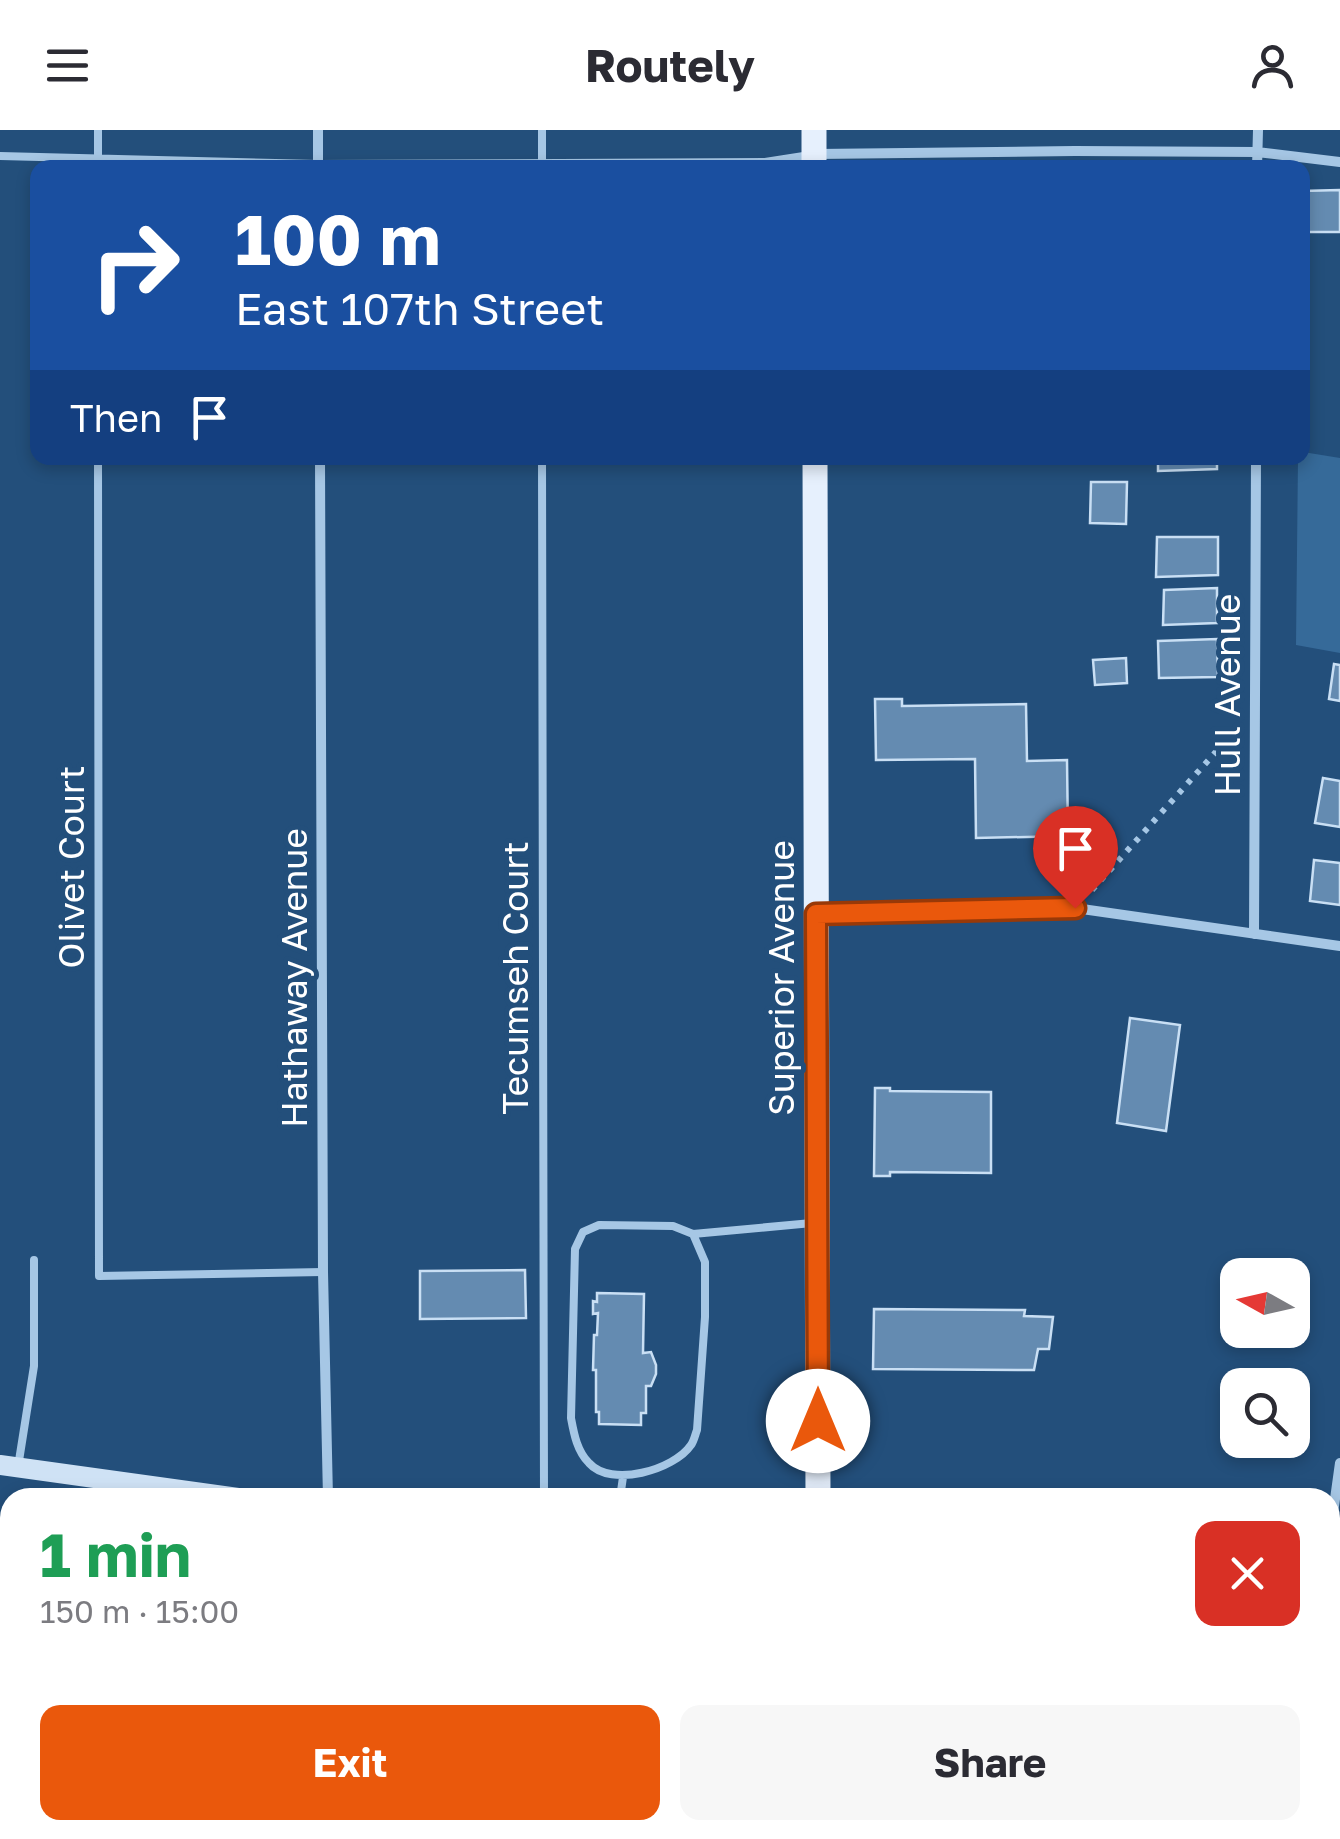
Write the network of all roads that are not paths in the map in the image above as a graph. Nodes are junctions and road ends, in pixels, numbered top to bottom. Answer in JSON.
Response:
{"nodes":[{"id":1,"x":98,"y":130,"type":"edge"},
{"id":2,"x":318,"y":130,"type":"edge"},
{"id":3,"x":542,"y":130,"type":"edge"},
{"id":4,"x":1258,"y":130,"type":"edge"},
{"id":5,"x":814,"y":151,"type":"edge"},
{"id":6,"x":1258,"y":152,"type":"junction"},
{"id":7,"x":0,"y":156,"type":"edge"},
{"id":8,"x":49,"y":160,"type":"edge"},
{"id":9,"x":98,"y":160,"type":"edge"},
{"id":10,"x":318,"y":160,"type":"edge"},
{"id":11,"x":542,"y":160,"type":"edge"},
{"id":12,"x":774,"y":160,"type":"edge"},
{"id":13,"x":1258,"y":160,"type":"edge"},
{"id":14,"x":1340,"y":162,"type":"edge"},
{"id":15,"x":98,"y":465,"type":"edge"},
{"id":16,"x":320,"y":465,"type":"edge"},
{"id":17,"x":542,"y":465,"type":"edge"},
{"id":18,"x":815,"y":465,"type":"edge"},
{"id":19,"x":1256,"y":465,"type":"edge"},
{"id":20,"x":816,"y":914,"type":"junction"},
{"id":21,"x":1254,"y":934,"type":"junction"},
{"id":22,"x":1340,"y":946,"type":"edge"},
{"id":23,"x":817,"y":1222,"type":"junction"},
{"id":24,"x":694,"y":1234,"type":"junction"},
{"id":25,"x":34,"y":1260,"type":"dead end"},
{"id":26,"x":323,"y":1272,"type":"junction"},
{"id":27,"x":9,"y":1466,"type":"edge"},
{"id":28,"x":623,"y":1477,"type":"junction"},
{"id":29,"x":126,"y":1488,"type":"edge"},
{"id":30,"x":328,"y":1488,"type":"edge"},
{"id":31,"x":544,"y":1488,"type":"edge"},
{"id":32,"x":621,"y":1488,"type":"edge"},
{"id":33,"x":818,"y":1488,"type":"edge"}],
"edges":[{"from":1,"to":9,"type":"lane"},
{"from":2,"to":10,"type":"street"},
{"from":3,"to":11,"type":"lane"},
{"from":4,"to":6,"type":"street"},
{"from":5,"to":6,"type":"street"},
{"from":5,"to":12,"type":"lane"},
{"from":6,"to":13,"type":"street"},
{"from":6,"to":14,"type":"street"},
{"from":7,"to":8,"type":"lane"},
{"from":15,"to":26,"type":"lane","name":"Olivet Court"},
{"from":16,"to":26,"type":"street","name":"Hathaway Avenue"},
{"from":17,"to":31,"type":"lane","name":"Tecumseh Court"},
{"from":18,"to":20,"type":"main road","name":"Superior Avenue"},
{"from":19,"to":21,"type":"street","name":"Hull Avenue"},
{"from":20,"to":21,"type":"street"},
{"from":20,"to":23,"type":"main road","name":"Superior Avenue"},
{"from":21,"to":22,"type":"street"},
{"from":23,"to":24,"type":"lane"},
{"from":23,"to":33,"type":"main road","name":"Superior Avenue"},
{"from":24,"to":28,"type":"lane"},
{"from":24,"to":28,"type":"lane"},
{"from":25,"to":27,"type":"lane"},
{"from":26,"to":30,"type":"street","name":"Hathaway Avenue"},
{"from":27,"to":29,"type":"main road"},
{"from":28,"to":32,"type":"lane"}]}
